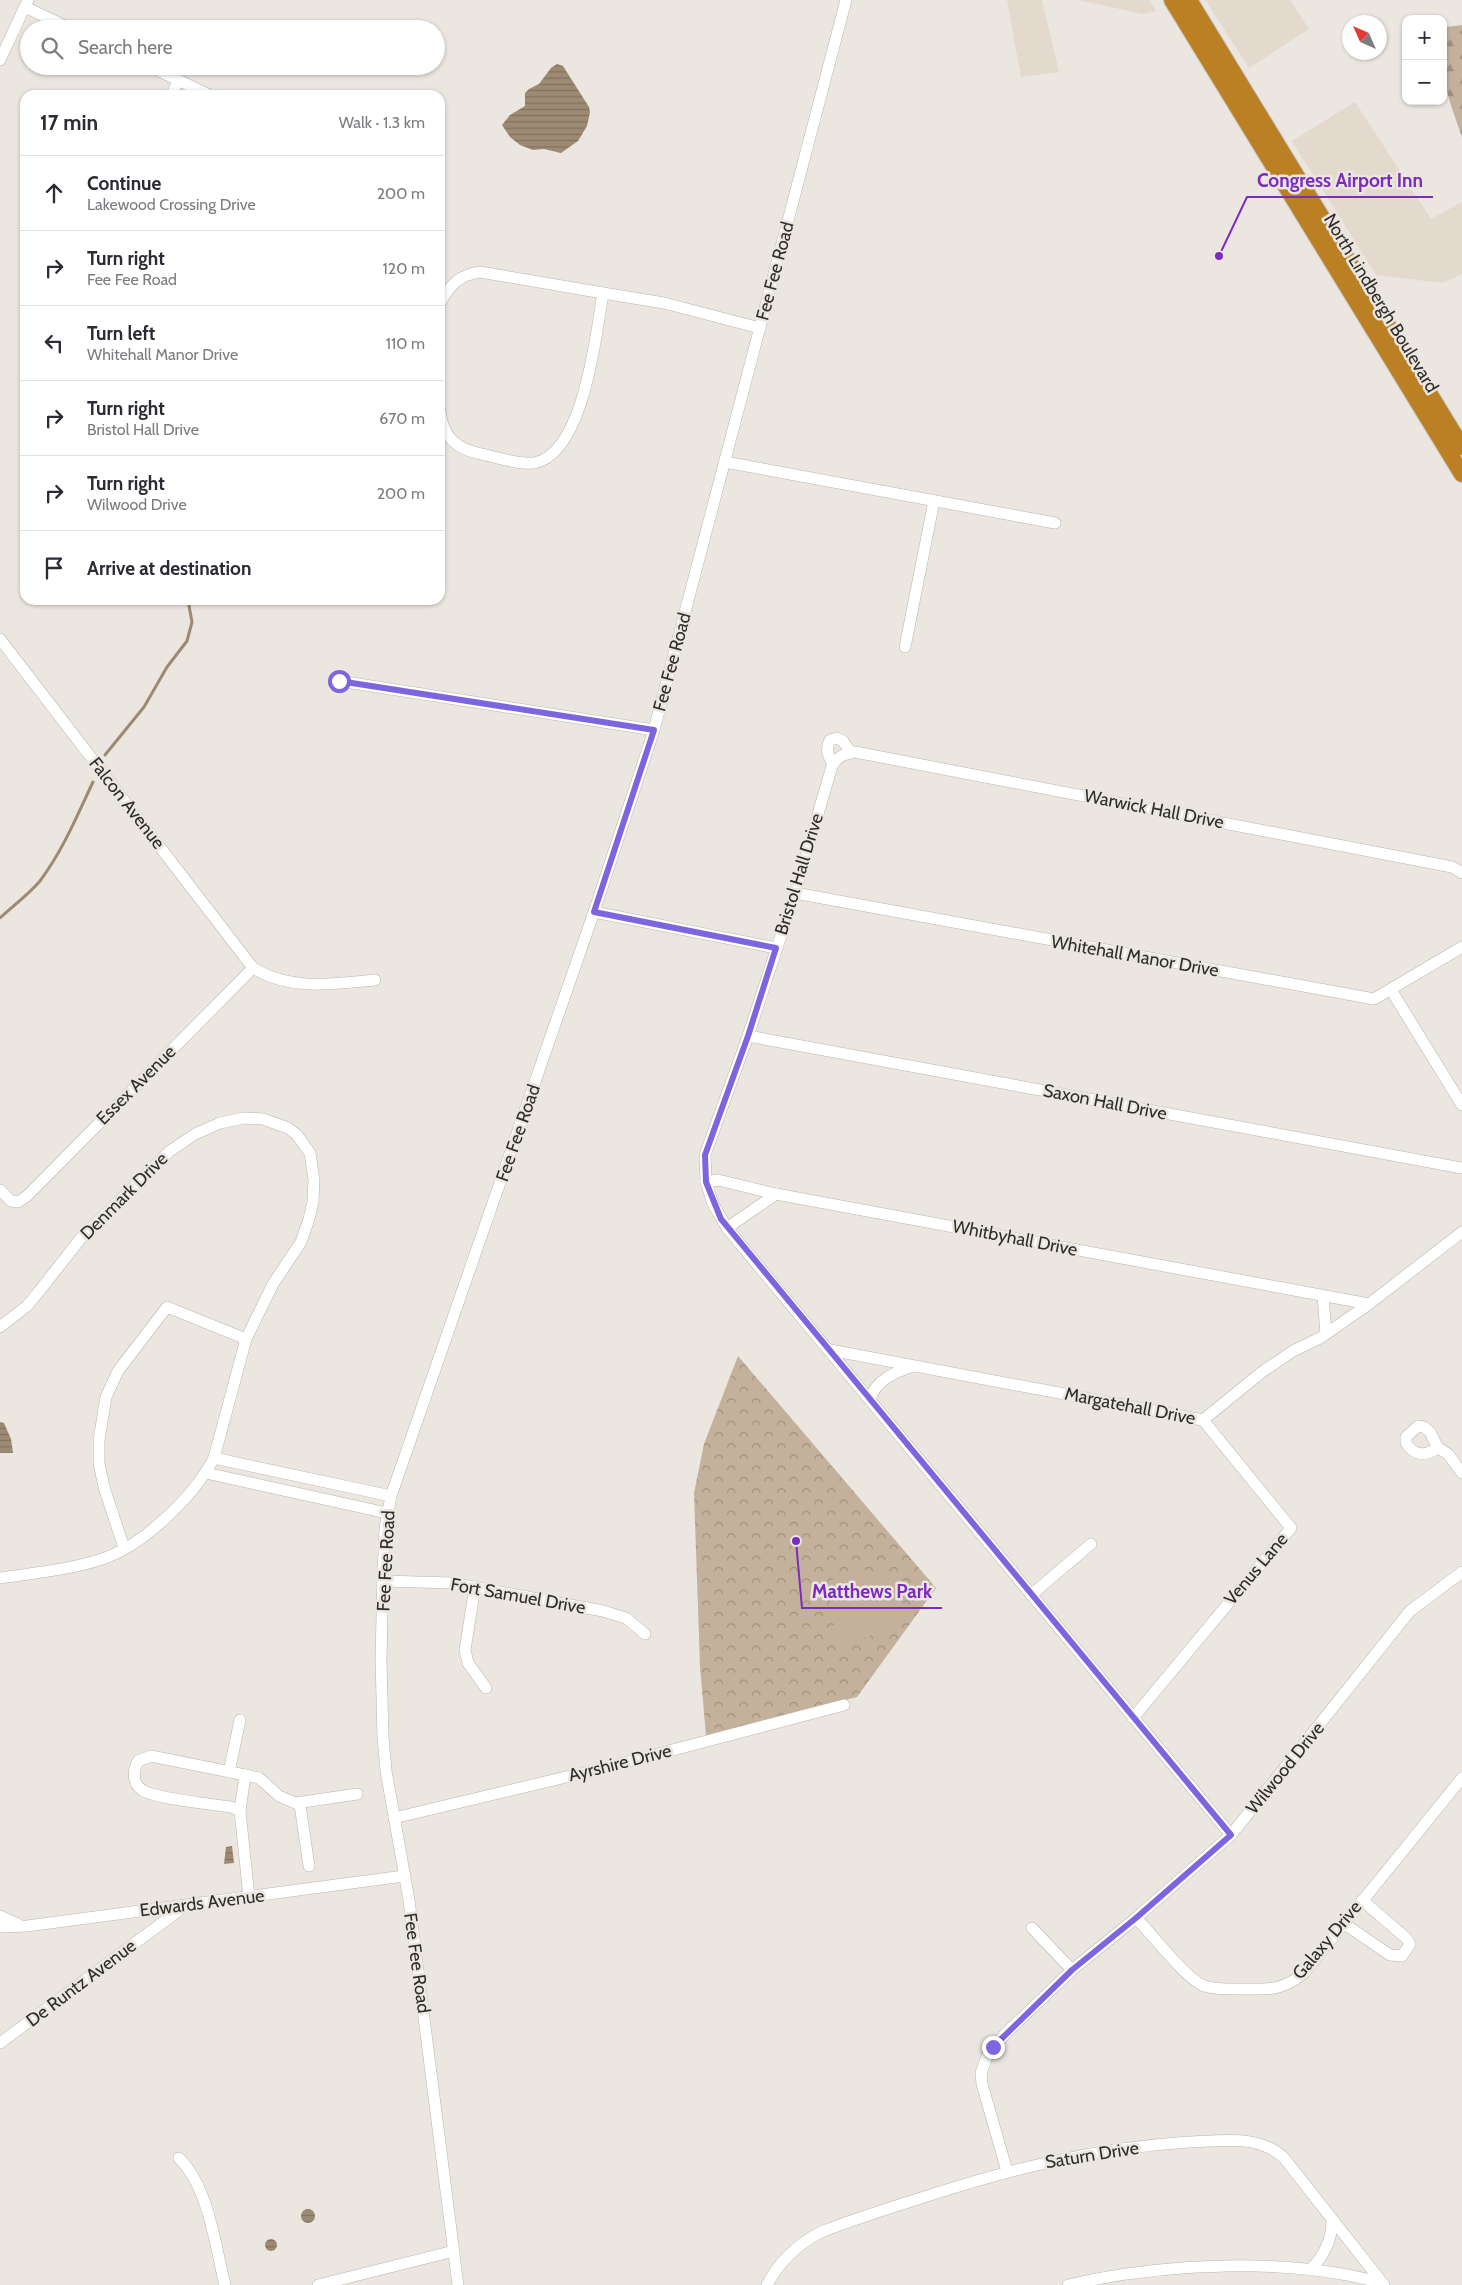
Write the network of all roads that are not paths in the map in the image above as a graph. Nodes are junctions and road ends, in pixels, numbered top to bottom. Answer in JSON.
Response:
{"nodes":[{"id":1,"x":846,"y":0,"type":"edge"},
{"id":2,"x":1172,"y":0,"type":"edge"},
{"id":3,"x":1189,"y":0,"type":"edge"},
{"id":4,"x":27,"y":4,"type":"edge"},
{"id":5,"x":55,"y":20,"type":"edge"},
{"id":6,"x":0,"y":60,"type":"edge"},
{"id":7,"x":168,"y":75,"type":"edge"},
{"id":8,"x":178,"y":80,"type":"junction"},
{"id":9,"x":174,"y":90,"type":"edge"},
{"id":10,"x":199,"y":90,"type":"edge"},
{"id":11,"x":603,"y":293,"type":"junction"},
{"id":12,"x":445,"y":296,"type":"edge"},
{"id":13,"x":760,"y":328,"type":"junction"},
{"id":14,"x":445,"y":432,"type":"edge"},
{"id":15,"x":1462,"y":447,"type":"edge"},
{"id":16,"x":725,"y":462,"type":"junction"},
{"id":17,"x":1462,"y":474,"type":"edge"},
{"id":18,"x":934,"y":501,"type":"junction"},
{"id":19,"x":1055,"y":522,"type":"dead end"},
{"id":20,"x":0,"y":639,"type":"edge"},
{"id":21,"x":905,"y":647,"type":"dead end"},
{"id":22,"x":339,"y":681,"type":"dead end"},
{"id":23,"x":654,"y":730,"type":"junction"},
{"id":24,"x":847,"y":753,"type":"junction"},
{"id":25,"x":832,"y":764,"type":"junction"},
{"id":26,"x":1462,"y":872,"type":"edge"},
{"id":27,"x":795,"y":893,"type":"junction"},
{"id":28,"x":594,"y":912,"type":"junction"},
{"id":29,"x":1462,"y":947,"type":"edge"},
{"id":30,"x":776,"y":948,"type":"junction"},
{"id":31,"x":252,"y":968,"type":"junction"},
{"id":32,"x":375,"y":980,"type":"dead end"},
{"id":33,"x":1391,"y":990,"type":"junction"},
{"id":34,"x":748,"y":1036,"type":"junction"},
{"id":35,"x":1462,"y":1105,"type":"edge"},
{"id":36,"x":1462,"y":1168,"type":"edge"},
{"id":37,"x":706,"y":1182,"type":"junction"},
{"id":38,"x":0,"y":1190,"type":"edge"},
{"id":39,"x":776,"y":1194,"type":"junction"},
{"id":40,"x":728,"y":1228,"type":"junction"},
{"id":41,"x":1462,"y":1232,"type":"edge"},
{"id":42,"x":1323,"y":1296,"type":"junction"},
{"id":43,"x":1369,"y":1304,"type":"junction"},
{"id":44,"x":0,"y":1327,"type":"edge"},
{"id":45,"x":1326,"y":1334,"type":"junction"},
{"id":46,"x":246,"y":1339,"type":"junction"},
{"id":47,"x":830,"y":1350,"type":"junction"},
{"id":48,"x":914,"y":1365,"type":"junction"},
{"id":49,"x":870,"y":1399,"type":"junction"},
{"id":50,"x":1203,"y":1420,"type":"junction"},
{"id":51,"x":1438,"y":1448,"type":"dead end"},
{"id":52,"x":214,"y":1458,"type":"junction"},
{"id":53,"x":206,"y":1473,"type":"junction"},
{"id":54,"x":1462,"y":1473,"type":"edge"},
{"id":55,"x":391,"y":1496,"type":"junction"},
{"id":56,"x":387,"y":1513,"type":"junction"},
{"id":57,"x":1091,"y":1544,"type":"dead end"},
{"id":58,"x":124,"y":1548,"type":"junction"},
{"id":59,"x":1462,"y":1572,"type":"edge"},
{"id":60,"x":0,"y":1578,"type":"edge"},
{"id":61,"x":384,"y":1581,"type":"junction"},
{"id":62,"x":475,"y":1587,"type":"junction"},
{"id":63,"x":1031,"y":1595,"type":"junction"},
{"id":64,"x":645,"y":1634,"type":"dead end"},
{"id":65,"x":486,"y":1688,"type":"dead end"},
{"id":66,"x":844,"y":1705,"type":"dead end"},
{"id":67,"x":1133,"y":1718,"type":"junction"},
{"id":68,"x":240,"y":1720,"type":"dead end"},
{"id":69,"x":229,"y":1772,"type":"junction"},
{"id":70,"x":245,"y":1775,"type":"junction"},
{"id":71,"x":1462,"y":1778,"type":"edge"},
{"id":72,"x":357,"y":1794,"type":"dead end"},
{"id":73,"x":296,"y":1803,"type":"junction"},
{"id":74,"x":240,"y":1810,"type":"junction"},
{"id":75,"x":394,"y":1818,"type":"junction"},
{"id":76,"x":1231,"y":1835,"type":"junction"},
{"id":77,"x":309,"y":1866,"type":"dead end"},
{"id":78,"x":404,"y":1876,"type":"junction"},
{"id":79,"x":249,"y":1898,"type":"junction"},
{"id":80,"x":1362,"y":1900,"type":"junction"},
{"id":81,"x":186,"y":1905,"type":"junction"},
{"id":82,"x":0,"y":1916,"type":"edge"},
{"id":83,"x":1136,"y":1918,"type":"junction"},
{"id":84,"x":1343,"y":1923,"type":"junction"},
{"id":85,"x":0,"y":1926,"type":"edge"},
{"id":86,"x":27,"y":1926,"type":"junction"},
{"id":87,"x":1032,"y":1928,"type":"dead end"},
{"id":88,"x":1072,"y":1970,"type":"junction"},
{"id":89,"x":0,"y":2043,"type":"edge"},
{"id":90,"x":179,"y":2158,"type":"dead end"},
{"id":91,"x":1006,"y":2171,"type":"junction"},
{"id":92,"x":1332,"y":2221,"type":"junction"},
{"id":93,"x":454,"y":2251,"type":"junction"},
{"id":94,"x":1310,"y":2270,"type":"junction"},
{"id":95,"x":1383,"y":2284,"type":"edge"},
{"id":96,"x":225,"y":2285,"type":"edge"},
{"id":97,"x":318,"y":2285,"type":"edge"},
{"id":98,"x":458,"y":2285,"type":"edge"},
{"id":99,"x":767,"y":2285,"type":"edge"},
{"id":100,"x":1068,"y":2285,"type":"edge"}],
"edges":[{"from":1,"to":13,"type":"street","name":"Fee Fee Road"},
{"from":2,"to":17,"type":"highway","name":"North Lindbergh Boulevard"},
{"from":3,"to":15,"type":"highway","name":"North Lindbergh Boulevard"},
{"from":4,"to":5,"type":"street"},
{"from":4,"to":6,"type":"street"},
{"from":7,"to":8,"type":"street"},
{"from":8,"to":9,"type":"street"},
{"from":8,"to":10,"type":"street"},
{"from":11,"to":12,"type":"street"},
{"from":11,"to":13,"type":"street"},
{"from":11,"to":14,"type":"street"},
{"from":13,"to":16,"type":"street","name":"Fee Fee Road"},
{"from":16,"to":18,"type":"street"},
{"from":16,"to":23,"type":"street","name":"Fee Fee Road"},
{"from":18,"to":19,"type":"street"},
{"from":18,"to":21,"type":"street"},
{"from":20,"to":31,"type":"street","name":"Falcon Avenue"},
{"from":22,"to":23,"type":"street"},
{"from":23,"to":28,"type":"street","name":"Fee Fee Road"},
{"from":24,"to":25,"type":"street"},
{"from":24,"to":25,"type":"street","name":"Bristol Hall Drive"},
{"from":24,"to":26,"type":"street","name":"Warwick Hall Drive"},
{"from":25,"to":27,"type":"street","name":"Bristol Hall Drive"},
{"from":27,"to":30,"type":"street","name":"Bristol Hall Drive"},
{"from":27,"to":33,"type":"street","name":"Whitehall Manor Drive"},
{"from":28,"to":30,"type":"street"},
{"from":28,"to":55,"type":"street","name":"Fee Fee Road"},
{"from":29,"to":33,"type":"street","name":"Whitehall Manor Drive"},
{"from":30,"to":34,"type":"street","name":"Bristol Hall Drive"},
{"from":31,"to":32,"type":"street"},
{"from":31,"to":38,"type":"street","name":"Essex Avenue"},
{"from":33,"to":35,"type":"street"},
{"from":34,"to":36,"type":"street","name":"Saxon Hall Drive"},
{"from":34,"to":37,"type":"street","name":"Bristol Hall Drive"},
{"from":37,"to":39,"type":"street","name":"Whitbyhall Drive"},
{"from":37,"to":40,"type":"street","name":"Bristol Hall Drive"},
{"from":39,"to":40,"type":"street"},
{"from":39,"to":42,"type":"street","name":"Whitbyhall Drive"},
{"from":40,"to":47,"type":"street","name":"Bristol Hall Drive"},
{"from":41,"to":43,"type":"street","name":"Margatehall Drive"},
{"from":42,"to":43,"type":"street","name":"Whitbyhall Drive"},
{"from":42,"to":45,"type":"street"},
{"from":43,"to":45,"type":"street","name":"Margatehall Drive"},
{"from":44,"to":46,"type":"street","name":"Denmark Drive"},
{"from":45,"to":50,"type":"street","name":"Margatehall Drive"},
{"from":46,"to":52,"type":"street"},
{"from":46,"to":58,"type":"street"},
{"from":47,"to":48,"type":"street","name":"Margatehall Drive"},
{"from":47,"to":49,"type":"street","name":"Bristol Hall Drive"},
{"from":48,"to":49,"type":"street"},
{"from":48,"to":50,"type":"street","name":"Margatehall Drive"},
{"from":49,"to":63,"type":"street","name":"Bristol Hall Drive"},
{"from":50,"to":67,"type":"street","name":"Venus Lane"},
{"from":51,"to":54,"type":"street"},
{"from":52,"to":53,"type":"street"},
{"from":52,"to":55,"type":"street"},
{"from":53,"to":56,"type":"street"},
{"from":53,"to":58,"type":"street"},
{"from":55,"to":56,"type":"street","name":"Fee Fee Road"},
{"from":56,"to":61,"type":"street","name":"Fee Fee Road"},
{"from":57,"to":63,"type":"street"},
{"from":58,"to":60,"type":"street"},
{"from":59,"to":76,"type":"street","name":"Wilwood Drive"},
{"from":61,"to":62,"type":"street","name":"Fort Samuel Drive"},
{"from":61,"to":75,"type":"street","name":"Fee Fee Road"},
{"from":62,"to":64,"type":"street","name":"Fort Samuel Drive"},
{"from":62,"to":65,"type":"street"},
{"from":63,"to":67,"type":"street","name":"Bristol Hall Drive"},
{"from":66,"to":75,"type":"street","name":"Ayrshire Drive"},
{"from":67,"to":76,"type":"street","name":"Bristol Hall Drive"},
{"from":68,"to":69,"type":"street"},
{"from":69,"to":70,"type":"street"},
{"from":69,"to":74,"type":"street"},
{"from":70,"to":73,"type":"street"},
{"from":70,"to":74,"type":"street"},
{"from":71,"to":80,"type":"street","name":"Galaxy Drive"},
{"from":72,"to":73,"type":"street"},
{"from":73,"to":77,"type":"street"},
{"from":74,"to":79,"type":"street"},
{"from":75,"to":78,"type":"street","name":"Fee Fee Road"},
{"from":76,"to":83,"type":"street","name":"Wilwood Drive"},
{"from":78,"to":79,"type":"street","name":"Edwards Avenue"},
{"from":78,"to":93,"type":"street","name":"Fee Fee Road"},
{"from":79,"to":81,"type":"street","name":"Edwards Avenue"},
{"from":80,"to":84,"type":"street","name":"Galaxy Drive"},
{"from":80,"to":84,"type":"street"},
{"from":81,"to":86,"type":"street","name":"Edwards Avenue"},
{"from":81,"to":89,"type":"street","name":"De Runtz Avenue"},
{"from":82,"to":86,"type":"street"},
{"from":83,"to":84,"type":"street","name":"Galaxy Drive"},
{"from":83,"to":88,"type":"street","name":"Wilwood Drive"},
{"from":85,"to":86,"type":"street","name":"Edwards Avenue"},
{"from":87,"to":88,"type":"street"},
{"from":88,"to":91,"type":"street","name":"Wilwood Drive"},
{"from":90,"to":96,"type":"street"},
{"from":91,"to":92,"type":"street","name":"Saturn Drive"},
{"from":91,"to":99,"type":"street","name":"Saturn Drive"},
{"from":92,"to":94,"type":"street"},
{"from":92,"to":95,"type":"street","name":"Saturn Drive"},
{"from":93,"to":97,"type":"street"},
{"from":93,"to":98,"type":"street","name":"Fee Fee Road"},
{"from":94,"to":95,"type":"street"},
{"from":94,"to":100,"type":"street"}]}
